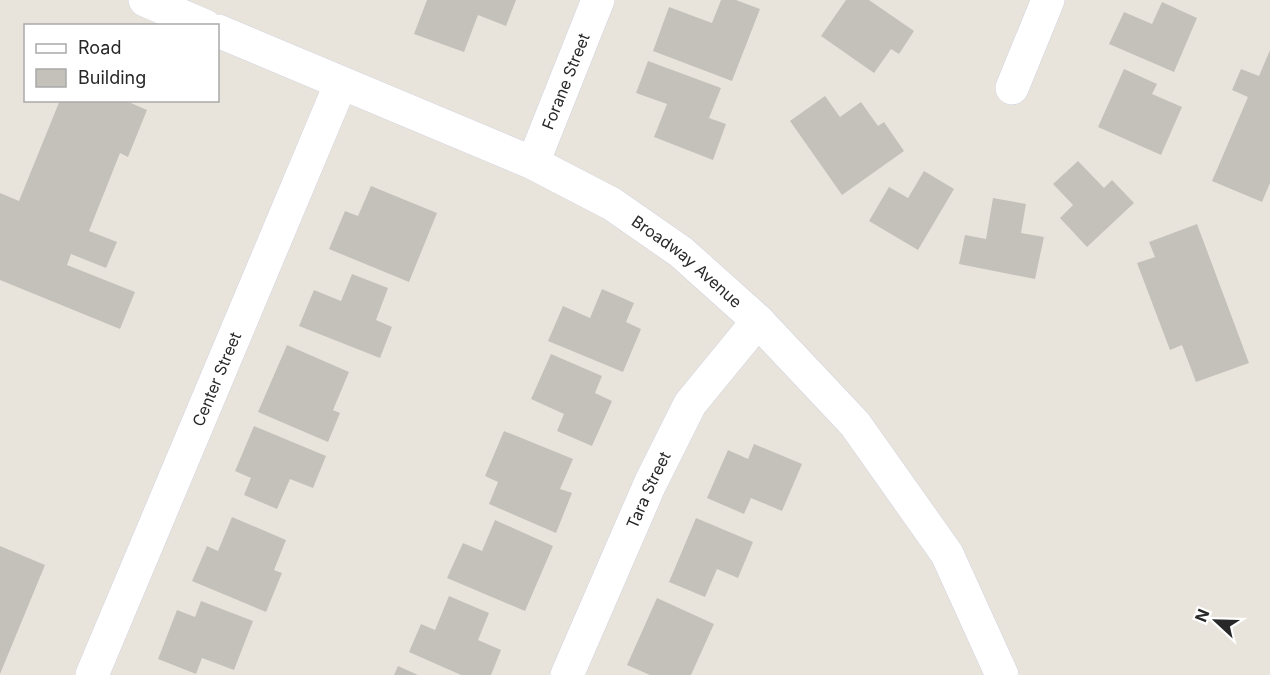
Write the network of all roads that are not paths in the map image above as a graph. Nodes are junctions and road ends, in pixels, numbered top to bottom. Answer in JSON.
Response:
{"nodes":[{"id":1,"x":145,"y":0,"type":"edge"},
{"id":2,"x":598,"y":0,"type":"edge"},
{"id":3,"x":1048,"y":0,"type":"edge"},
{"id":4,"x":200,"y":24,"type":"edge"},
{"id":5,"x":219,"y":31,"type":"edge"},
{"id":6,"x":341,"y":82,"type":"junction"},
{"id":7,"x":1012,"y":88,"type":"dead end"},
{"id":8,"x":533,"y":163,"type":"junction"},
{"id":9,"x":758,"y":321,"type":"junction"},
{"id":10,"x":92,"y":675,"type":"edge"},
{"id":11,"x":567,"y":675,"type":"edge"},
{"id":12,"x":1002,"y":675,"type":"edge"}],
"edges":[{"from":1,"to":4,"type":"street"},
{"from":2,"to":8,"type":"street","name":"Forane Street"},
{"from":3,"to":7,"type":"street"},
{"from":5,"to":6,"type":"street","name":"Broadway Avenue"},
{"from":6,"to":8,"type":"street","name":"Broadway Avenue"},
{"from":6,"to":10,"type":"street","name":"Center Street"},
{"from":8,"to":9,"type":"street","name":"Broadway Avenue"},
{"from":9,"to":11,"type":"street","name":"Tara Street"},
{"from":9,"to":12,"type":"street","name":"Broadway Avenue"}]}
